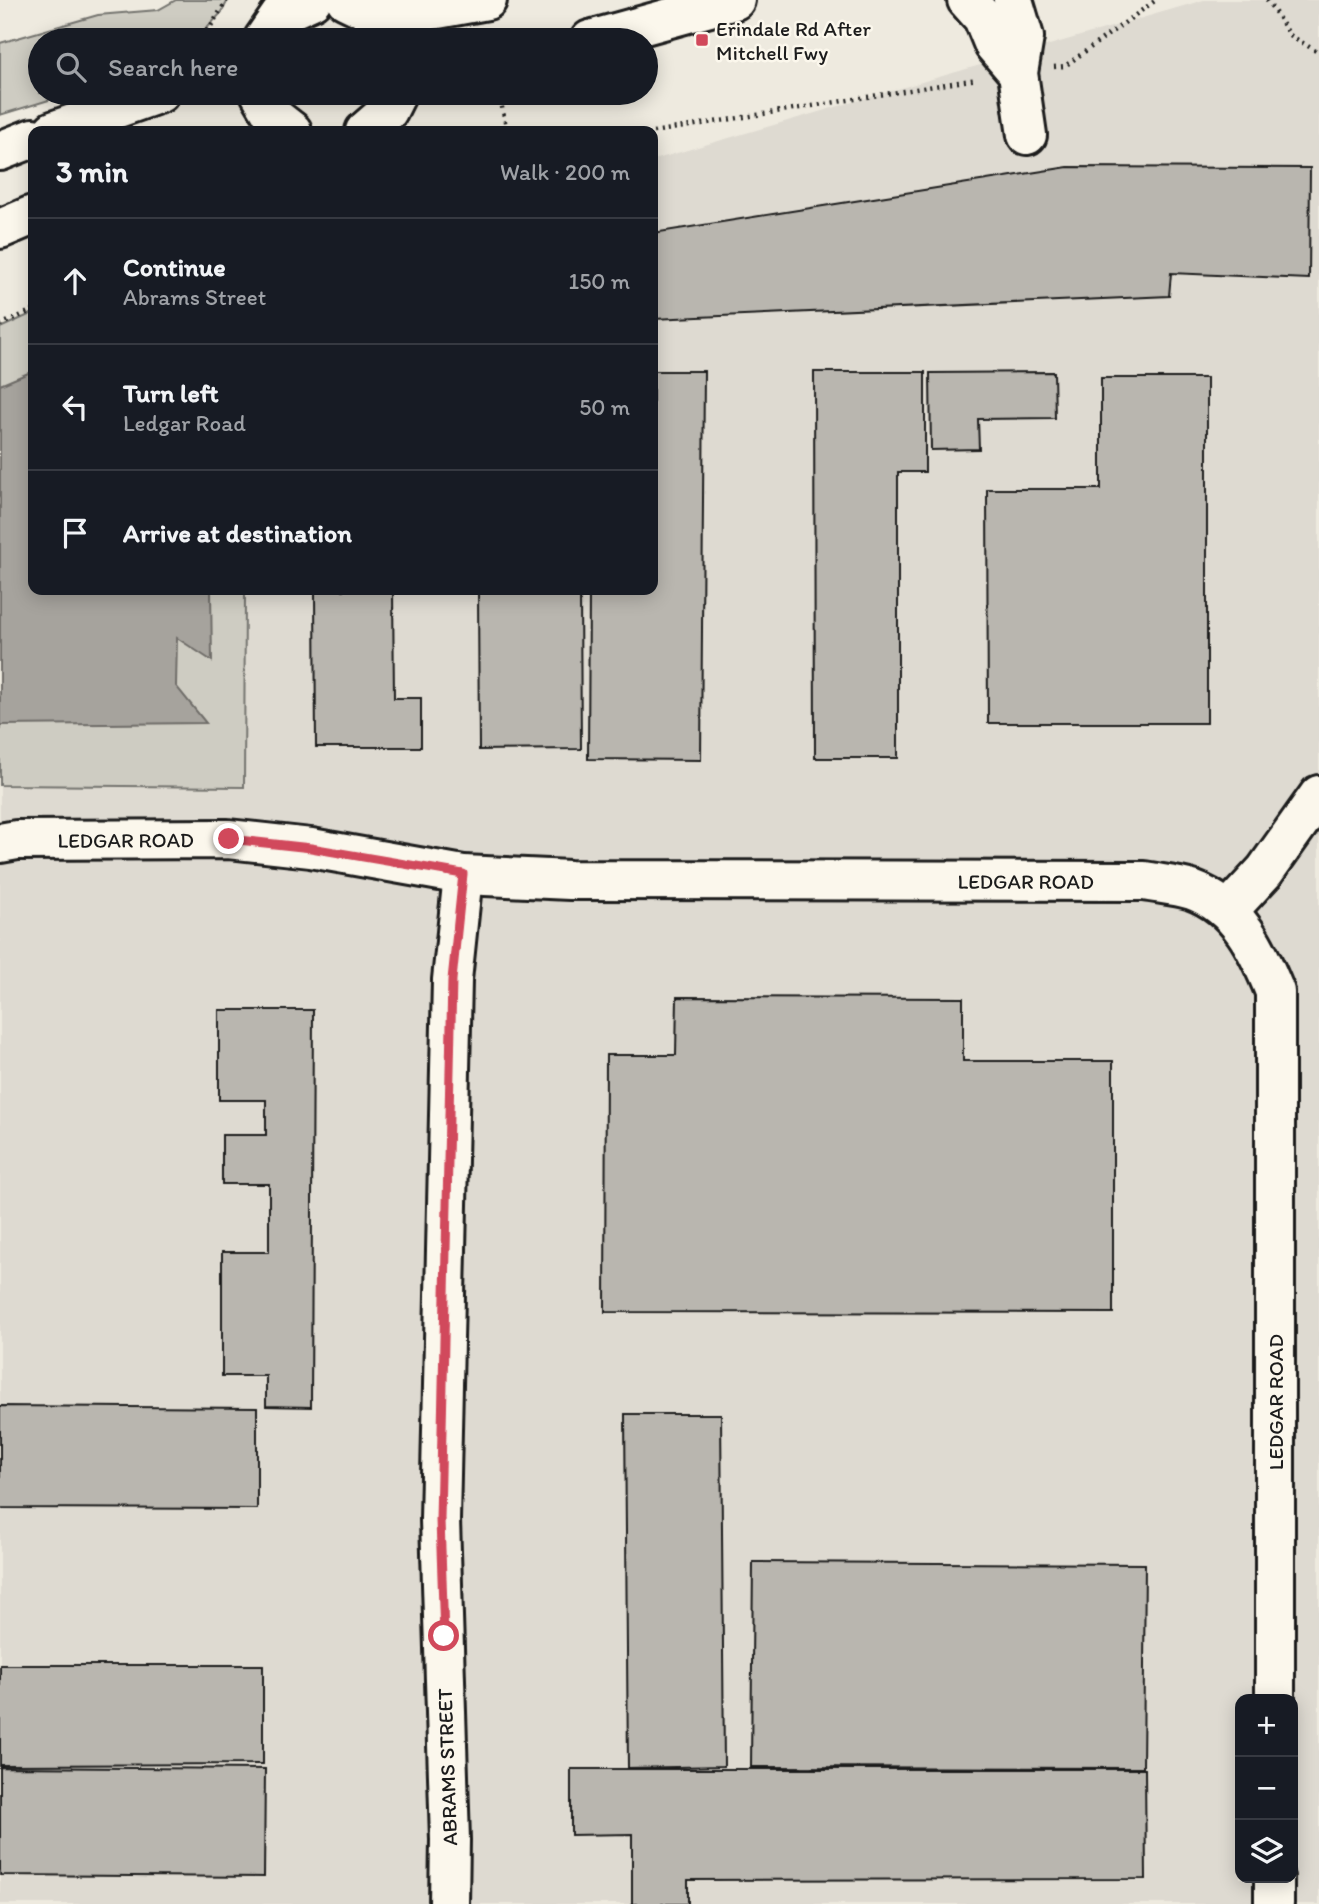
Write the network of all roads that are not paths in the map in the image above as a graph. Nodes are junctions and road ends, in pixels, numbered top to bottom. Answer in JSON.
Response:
{"nodes":[{"id":1,"x":312,"y":0,"type":"edge"},
{"id":2,"x":487,"y":0,"type":"edge"},
{"id":3,"x":735,"y":0,"type":"edge"},
{"id":4,"x":967,"y":0,"type":"edge"},
{"id":5,"x":1013,"y":0,"type":"edge"},
{"id":6,"x":365,"y":11,"type":"edge"},
{"id":7,"x":267,"y":23,"type":"edge"},
{"id":8,"x":634,"y":28,"type":"edge"},
{"id":9,"x":1018,"y":73,"type":"junction"},
{"id":10,"x":126,"y":105,"type":"edge"},
{"id":11,"x":267,"y":105,"type":"edge"},
{"id":12,"x":400,"y":105,"type":"edge"},
{"id":13,"x":383,"y":112,"type":"edge"},
{"id":14,"x":67,"y":126,"type":"edge"},
{"id":15,"x":286,"y":126,"type":"edge"},
{"id":16,"x":1027,"y":135,"type":"dead end"},
{"id":17,"x":28,"y":140,"type":"edge"},
{"id":18,"x":0,"y":151,"type":"edge"},
{"id":19,"x":28,"y":217,"type":"edge"},
{"id":20,"x":0,"y":229,"type":"edge"},
{"id":21,"x":1319,"y":795,"type":"edge"},
{"id":22,"x":6,"y":840,"type":"edge"},
{"id":23,"x":463,"y":874,"type":"junction"},
{"id":24,"x":1228,"y":911,"type":"junction"},
{"id":25,"x":1275,"y":1694,"type":"edge"},
{"id":26,"x":1274,"y":1883,"type":"edge"},
{"id":27,"x":449,"y":1904,"type":"edge"},
{"id":28,"x":1274,"y":1904,"type":"edge"}],
"edges":[{"from":1,"to":7,"type":"street"},
{"from":2,"to":6,"type":"street"},
{"from":3,"to":8,"type":"street"},
{"from":4,"to":9,"type":"street"},
{"from":5,"to":9,"type":"street"},
{"from":9,"to":16,"type":"street"},
{"from":10,"to":14,"type":"street"},
{"from":11,"to":15,"type":"street"},
{"from":12,"to":13,"type":"street"},
{"from":17,"to":18,"type":"street"},
{"from":19,"to":20,"type":"street"},
{"from":21,"to":24,"type":"street"},
{"from":22,"to":23,"type":"street","name":"LEDGAR ROAD"},
{"from":23,"to":24,"type":"street","name":"LEDGAR ROAD"},
{"from":23,"to":27,"type":"street","name":"ABRAMS STREET"},
{"from":24,"to":25,"type":"street","name":"LEDGAR ROAD"},
{"from":26,"to":28,"type":"street"}]}
